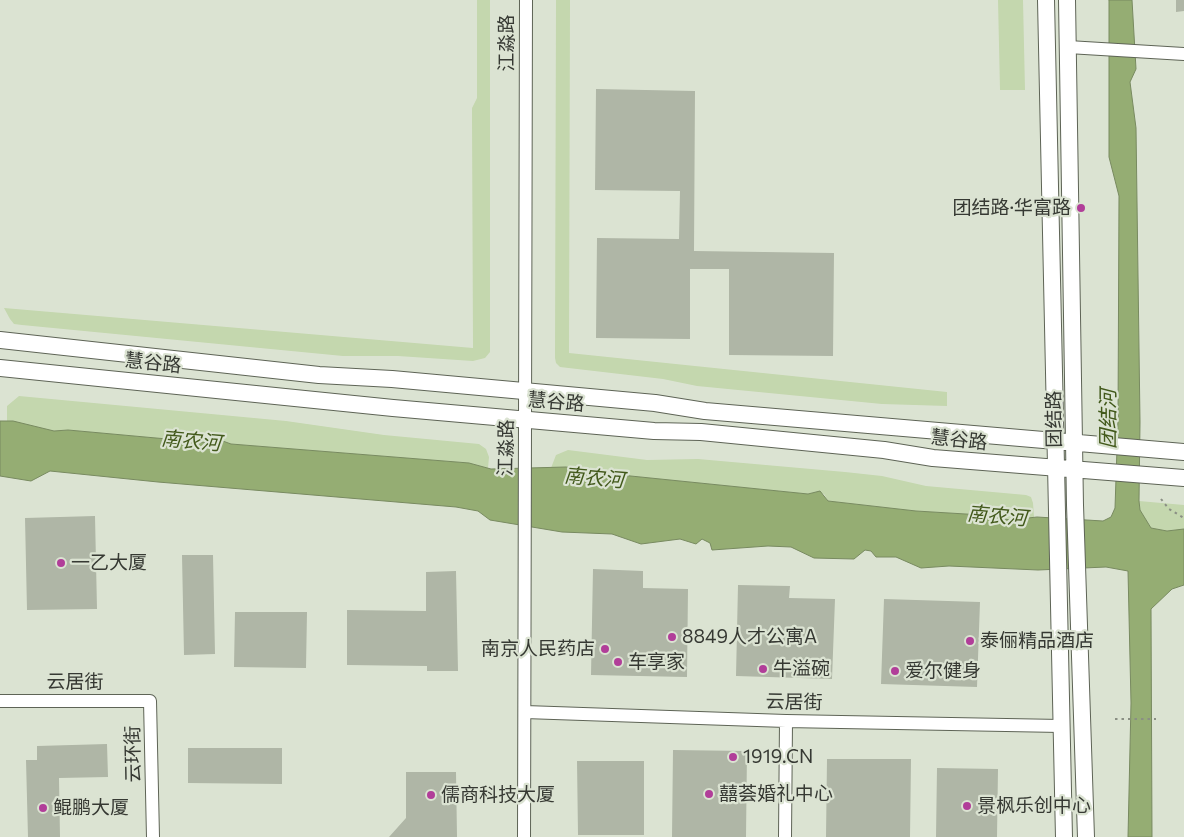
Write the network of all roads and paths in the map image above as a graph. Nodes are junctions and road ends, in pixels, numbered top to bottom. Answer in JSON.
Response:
{"nodes":[{"id":1,"x":526,"y":0,"type":"edge"},
{"id":2,"x":1046,"y":0,"type":"edge"},
{"id":3,"x":1066,"y":0,"type":"edge"},
{"id":4,"x":1068,"y":47,"type":"junction"},
{"id":5,"x":1184,"y":54,"type":"edge"},
{"id":6,"x":0,"y":340,"type":"edge"},
{"id":7,"x":0,"y":368,"type":"edge"},
{"id":8,"x":525,"y":391,"type":"junction"},
{"id":9,"x":526,"y":419,"type":"junction"},
{"id":10,"x":1054,"y":441,"type":"junction"},
{"id":11,"x":1074,"y":442,"type":"junction"},
{"id":12,"x":1184,"y":452,"type":"edge"},
{"id":13,"x":1054,"y":469,"type":"junction"},
{"id":14,"x":1075,"y":469,"type":"junction"},
{"id":15,"x":1184,"y":478,"type":"edge"},
{"id":16,"x":1161,"y":499,"type":"dead end"},
{"id":17,"x":1184,"y":518,"type":"edge"},
{"id":18,"x":0,"y":701,"type":"edge"},
{"id":19,"x":150,"y":701,"type":"joint"},
{"id":20,"x":525,"y":712,"type":"junction"},
{"id":21,"x":1115,"y":719,"type":"dead end"},
{"id":22,"x":1156,"y":719,"type":"dead end"},
{"id":23,"x":786,"y":721,"type":"junction"},
{"id":24,"x":1061,"y":726,"type":"junction"},
{"id":25,"x":153,"y":837,"type":"edge"},
{"id":26,"x":524,"y":837,"type":"edge"},
{"id":27,"x":785,"y":837,"type":"edge"},
{"id":28,"x":1064,"y":837,"type":"edge"},
{"id":29,"x":1086,"y":837,"type":"edge"}],
"edges":[{"from":1,"to":8,"type":"street","name":"江淼路"},
{"from":2,"to":10,"type":"main road","name":"团结路"},
{"from":3,"to":4,"type":"main road","name":"团结路"},
{"from":4,"to":5,"type":"street"},
{"from":4,"to":11,"type":"main road","name":"团结路"},
{"from":6,"to":8,"type":"main road","name":"慧谷路"},
{"from":7,"to":9,"type":"main road","name":"慧谷路"},
{"from":8,"to":9,"type":"street","name":"江淼路"},
{"from":8,"to":10,"type":"main road","name":"慧谷路"},
{"from":9,"to":13,"type":"main road","name":"慧谷路"},
{"from":9,"to":20,"type":"street","name":"江淼路"},
{"from":10,"to":11,"type":"main road","name":"慧谷路"},
{"from":10,"to":13,"type":"main road","name":"团结路"},
{"from":11,"to":12,"type":"main road","name":"慧谷路"},
{"from":11,"to":14,"type":"main road","name":"团结路"},
{"from":13,"to":14,"type":"main road","name":"慧谷路"},
{"from":13,"to":24,"type":"main road","name":"团结路"},
{"from":14,"to":15,"type":"main road","name":"慧谷路"},
{"from":14,"to":29,"type":"main road","name":"团结路"},
{"from":16,"to":17,"type":"path"},
{"from":18,"to":19,"type":"street","name":"云居街"},
{"from":19,"to":25,"type":"street","name":"云环街"},
{"from":20,"to":23,"type":"street","name":"云居街"},
{"from":20,"to":26,"type":"street","name":"江淼路"},
{"from":21,"to":22,"type":"path"},
{"from":23,"to":24,"type":"street","name":"云居街"},
{"from":23,"to":27,"type":"street"},
{"from":24,"to":28,"type":"main road","name":"团结路"}]}
